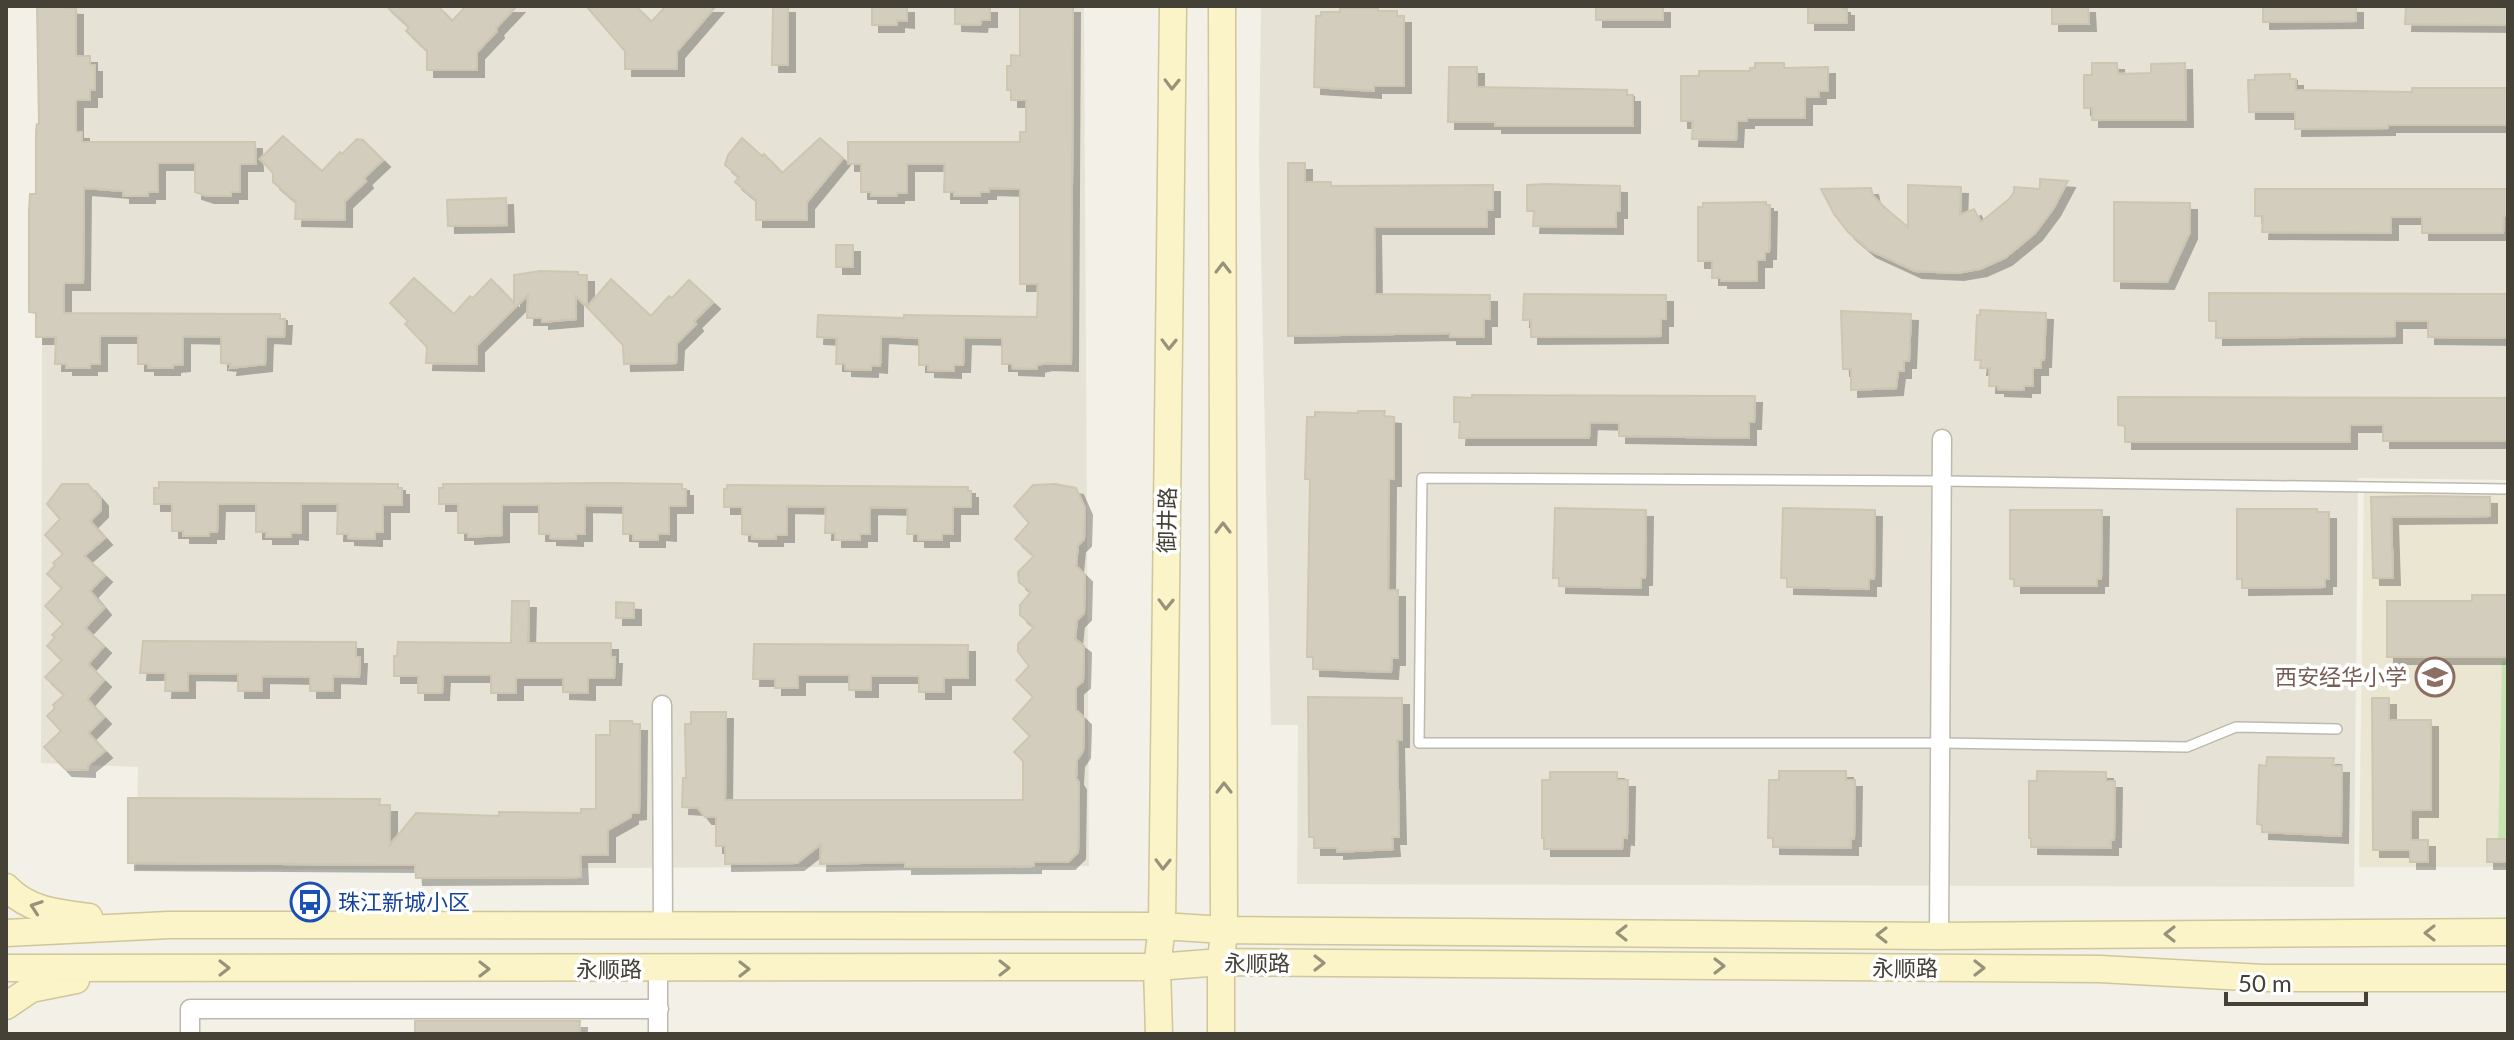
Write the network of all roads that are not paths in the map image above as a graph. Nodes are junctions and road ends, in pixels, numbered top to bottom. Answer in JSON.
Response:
{"nodes":[{"id":1,"x":1173,"y":6,"type":"edge"},
{"id":2,"x":1222,"y":6,"type":"edge"},
{"id":3,"x":1942,"y":439,"type":"dead end"},
{"id":4,"x":1942,"y":481,"type":"junction"},
{"id":5,"x":2508,"y":489,"type":"edge"},
{"id":6,"x":662,"y":705,"type":"dead end"},
{"id":7,"x":2337,"y":729,"type":"dead end"},
{"id":8,"x":1940,"y":743,"type":"junction"},
{"id":9,"x":6,"y":887,"type":"edge"},
{"id":10,"x":169,"y":925,"type":"junction"},
{"id":11,"x":663,"y":926,"type":"junction"},
{"id":12,"x":1162,"y":926,"type":"junction"},
{"id":13,"x":1224,"y":930,"type":"junction"},
{"id":14,"x":2508,"y":932,"type":"edge"},
{"id":15,"x":6,"y":933,"type":"edge"},
{"id":16,"x":1939,"y":936,"type":"junction"},
{"id":17,"x":1221,"y":962,"type":"junction"},
{"id":18,"x":1157,"y":967,"type":"junction"},
{"id":19,"x":6,"y":968,"type":"edge"},
{"id":20,"x":180,"y":968,"type":"junction"},
{"id":21,"x":658,"y":969,"type":"junction"},
{"id":22,"x":2508,"y":978,"type":"edge"},
{"id":23,"x":6,"y":1006,"type":"edge"},
{"id":24,"x":659,"y":1009,"type":"junction"},
{"id":25,"x":190,"y":1034,"type":"edge"},
{"id":26,"x":658,"y":1034,"type":"edge"},
{"id":27,"x":1159,"y":1034,"type":"edge"},
{"id":28,"x":1221,"y":1034,"type":"edge"}],
"edges":[{"from":1,"to":12,"type":"main road","name":"御井路","one_way":true},
{"from":13,"to":2,"type":"main road","one_way":true},
{"from":3,"to":4,"type":"street"},
{"from":4,"to":5,"type":"lane"},
{"from":4,"to":8,"type":"street"},
{"from":4,"to":8,"type":"lane"},
{"from":6,"to":11,"type":"street"},
{"from":7,"to":8,"type":"lane"},
{"from":8,"to":16,"type":"street"},
{"from":10,"to":9,"type":"main road","one_way":true},
{"from":10,"to":11,"type":"main road","name":"永顺路"},
{"from":10,"to":15,"type":"main road","name":"永顺路"},
{"from":11,"to":12,"type":"main road","name":"永顺路"},
{"from":12,"to":13,"type":"main road","name":"永顺路"},
{"from":12,"to":18,"type":"main road","name":"御井路"},
{"from":16,"to":13,"type":"main road","name":"永顺路","one_way":true},
{"from":13,"to":17,"type":"main road"},
{"from":14,"to":16,"type":"main road","name":"永顺路","one_way":true},
{"from":17,"to":18,"type":"main road","name":"永顺路"},
{"from":17,"to":22,"type":"main road","name":"永顺路","one_way":true},
{"from":17,"to":28,"type":"main road"},
{"from":21,"to":18,"type":"main road","name":"永顺路","one_way":true},
{"from":18,"to":27,"type":"main road","name":"御井路"},
{"from":19,"to":20,"type":"main road","name":"永顺路"},
{"from":20,"to":21,"type":"main road","name":"永顺路","one_way":true},
{"from":20,"to":23,"type":"main road"},
{"from":21,"to":24,"type":"street"},
{"from":24,"to":25,"type":"street"},
{"from":24,"to":26,"type":"street"}]}
